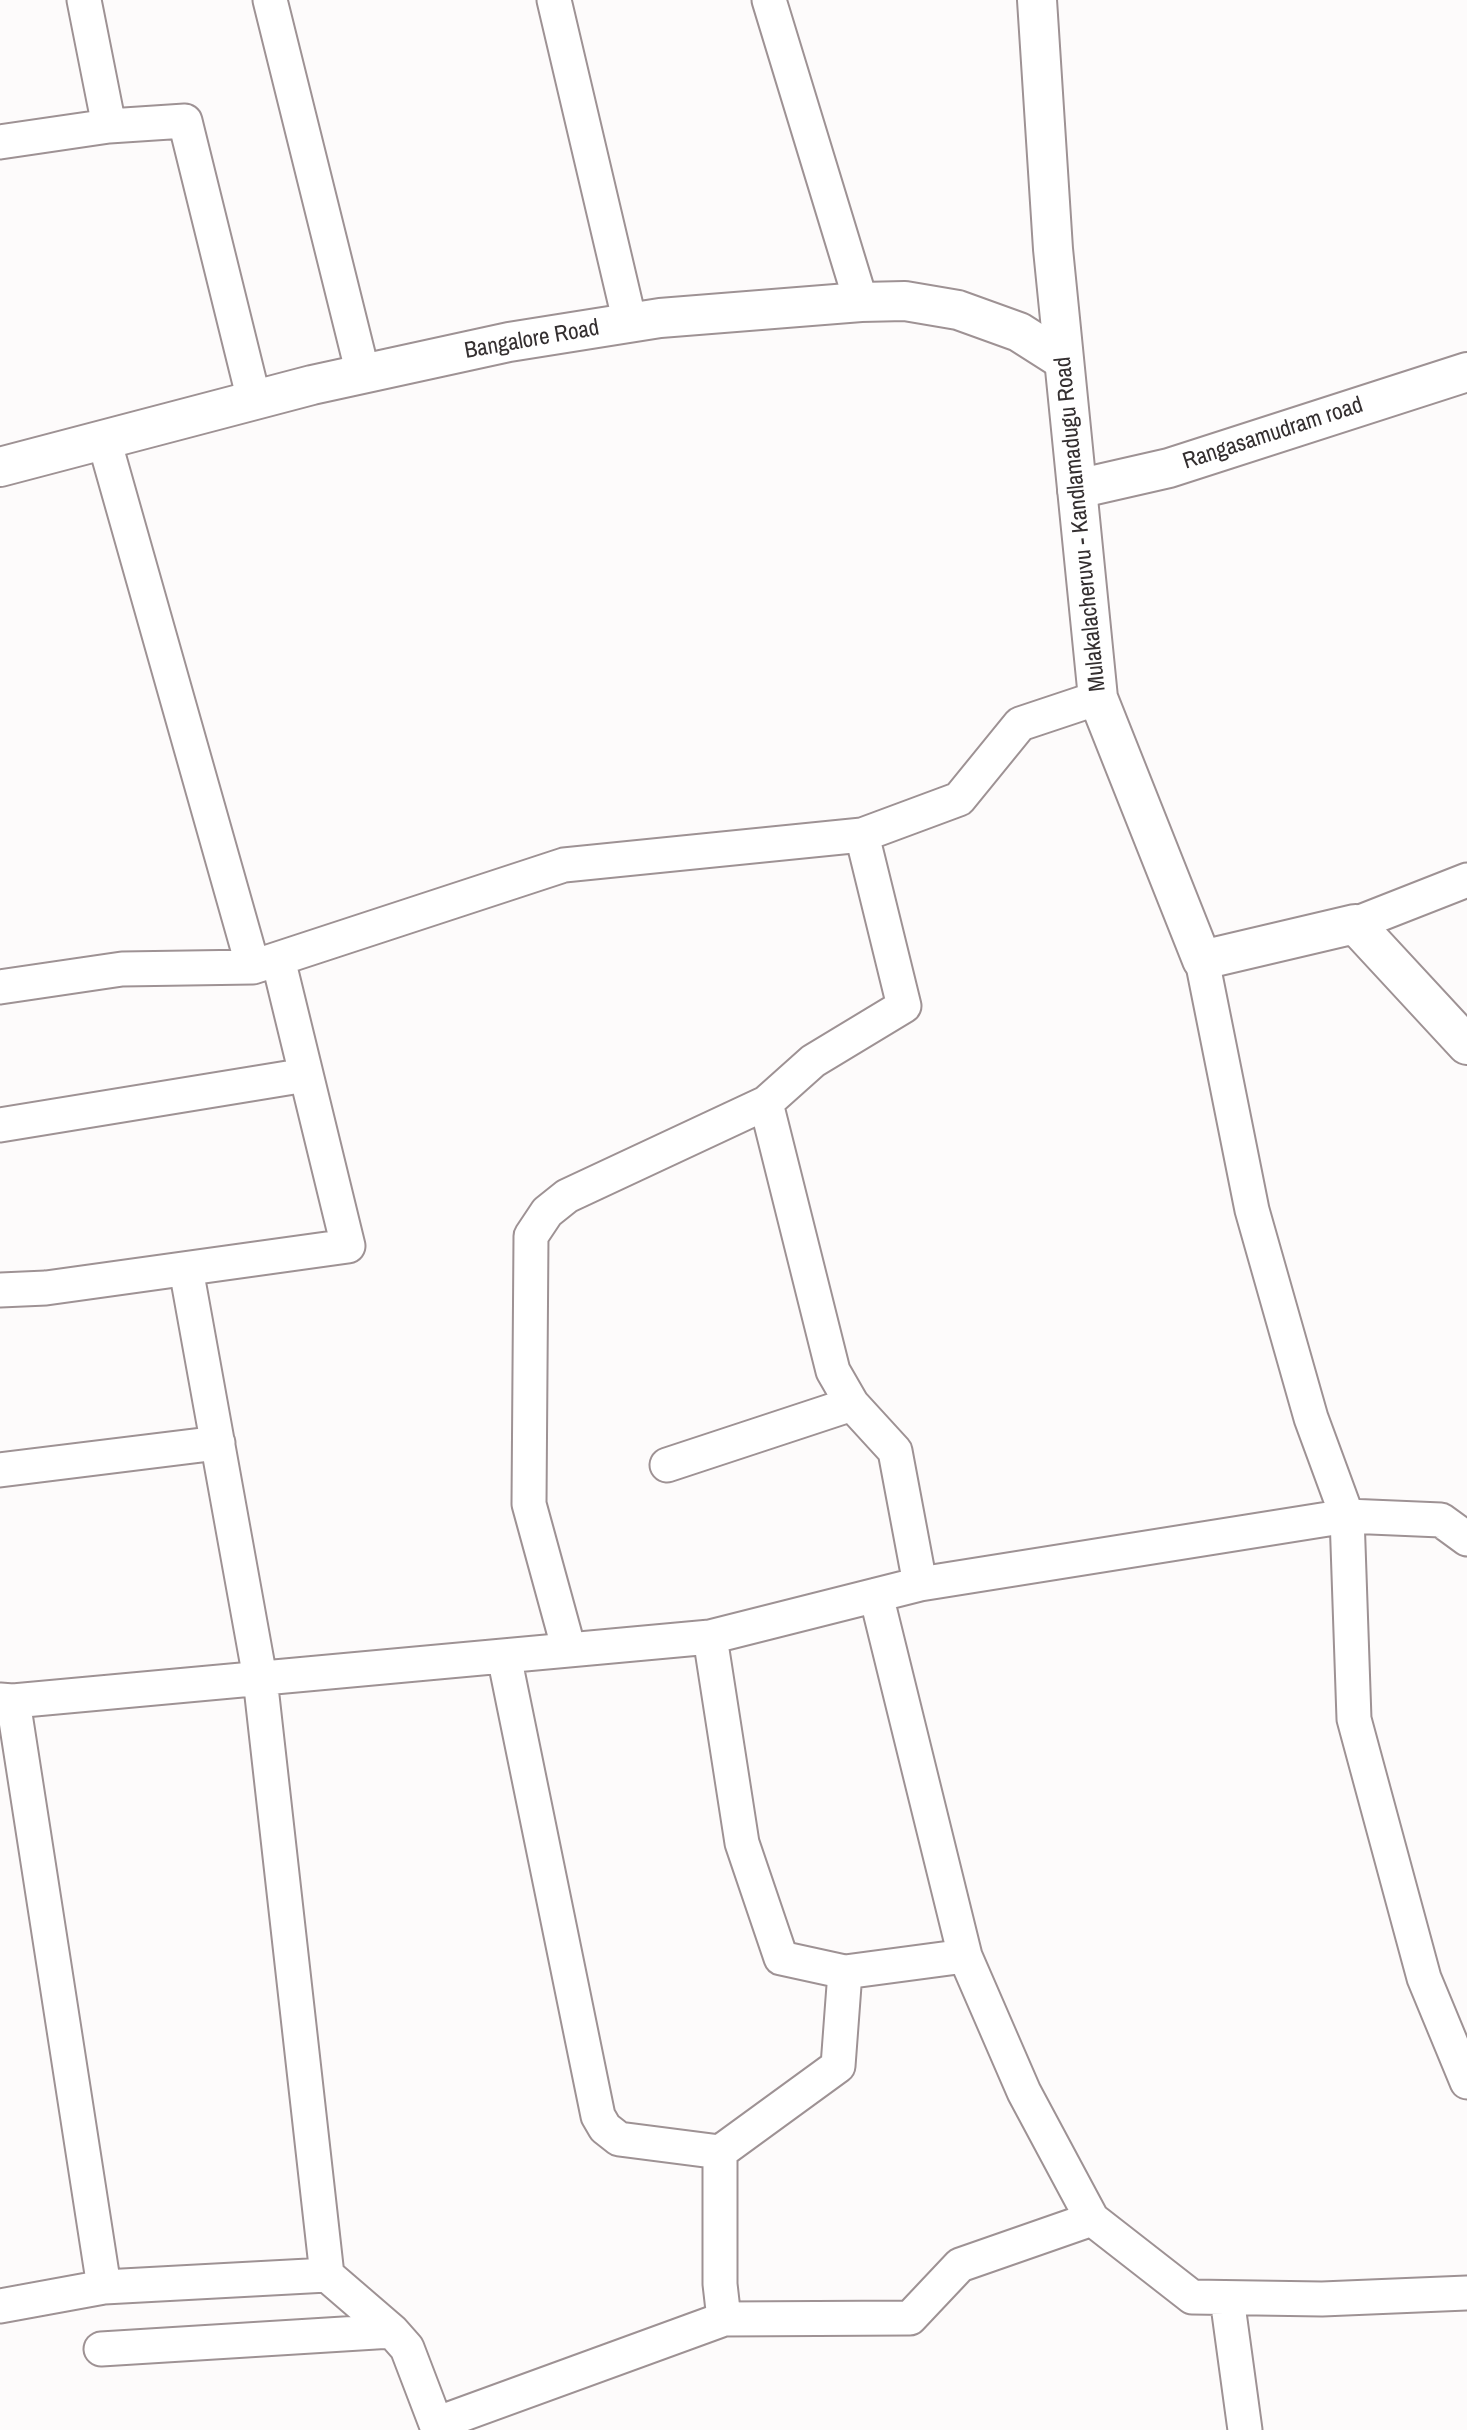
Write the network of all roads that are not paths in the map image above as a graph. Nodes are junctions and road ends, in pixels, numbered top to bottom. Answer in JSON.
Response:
{"nodes":[{"id":1,"x":84,"y":0,"type":"edge"},
{"id":2,"x":270,"y":0,"type":"edge"},
{"id":3,"x":554,"y":0,"type":"edge"},
{"id":4,"x":769,"y":0,"type":"edge"},
{"id":5,"x":1037,"y":0,"type":"edge"},
{"id":6,"x":110,"y":126,"type":"junction"},
{"id":7,"x":0,"y":142,"type":"edge"},
{"id":8,"x":861,"y":302,"type":"junction"},
{"id":9,"x":630,"y":323,"type":"junction"},
{"id":10,"x":1063,"y":360,"type":"junction"},
{"id":11,"x":1467,"y":372,"type":"edge"},
{"id":12,"x":363,"y":374,"type":"junction"},
{"id":13,"x":254,"y":400,"type":"junction"},
{"id":14,"x":104,"y":440,"type":"junction"},
{"id":15,"x":0,"y":467,"type":"edge"},
{"id":16,"x":1077,"y":489,"type":"junction"},
{"id":17,"x":1098,"y":698,"type":"junction"},
{"id":18,"x":862,"y":835,"type":"junction"},
{"id":19,"x":1467,"y":880,"type":"edge"},
{"id":20,"x":1355,"y":924,"type":"junction"},
{"id":21,"x":1202,"y":960,"type":"junction"},
{"id":22,"x":265,"y":963,"type":"junction"},
{"id":23,"x":0,"y":988,"type":"edge"},
{"id":24,"x":1467,"y":1045,"type":"edge"},
{"id":25,"x":306,"y":1075,"type":"junction"},
{"id":26,"x":766,"y":1103,"type":"junction"},
{"id":27,"x":0,"y":1125,"type":"edge"},
{"id":28,"x":186,"y":1269,"type":"junction"},
{"id":29,"x":0,"y":1290,"type":"edge"},
{"id":30,"x":852,"y":1404,"type":"junction"},
{"id":31,"x":218,"y":1443,"type":"junction"},
{"id":32,"x":667,"y":1465,"type":"dead end"},
{"id":33,"x":0,"y":1470,"type":"edge"},
{"id":34,"x":1348,"y":1517,"type":"junction"},
{"id":35,"x":1467,"y":1539,"type":"edge"},
{"id":36,"x":920,"y":1584,"type":"junction"},
{"id":37,"x":876,"y":1595,"type":"junction"},
{"id":38,"x":710,"y":1637,"type":"junction"},
{"id":39,"x":569,"y":1650,"type":"junction"},
{"id":40,"x":504,"y":1656,"type":"junction"},
{"id":41,"x":260,"y":1678,"type":"junction"},
{"id":42,"x":7,"y":1700,"type":"edge"},
{"id":43,"x":965,"y":1956,"type":"junction"},
{"id":44,"x":845,"y":1972,"type":"junction"},
{"id":45,"x":1467,"y":2082,"type":"edge"},
{"id":46,"x":720,"y":2152,"type":"junction"},
{"id":47,"x":1093,"y":2219,"type":"junction"},
{"id":48,"x":327,"y":2275,"type":"junction"},
{"id":49,"x":104,"y":2287,"type":"junction"},
{"id":50,"x":1467,"y":2293,"type":"edge"},
{"id":51,"x":1227,"y":2298,"type":"junction"},
{"id":52,"x":0,"y":2306,"type":"edge"},
{"id":53,"x":724,"y":2319,"type":"junction"},
{"id":54,"x":392,"y":2331,"type":"junction"},
{"id":55,"x":101,"y":2349,"type":"dead end"},
{"id":56,"x":1245,"y":2430,"type":"edge"}],
"edges":[{"from":1,"to":6,"type":"street"},
{"from":2,"to":12,"type":"street"},
{"from":3,"to":9,"type":"street"},
{"from":4,"to":8,"type":"street"},
{"from":5,"to":10,"type":"main road","name":"Mulakalacheruvu - Kandlamadugu Road"},
{"from":6,"to":7,"type":"street"},
{"from":6,"to":13,"type":"street"},
{"from":8,"to":9,"type":"main road","name":"Bangalore Road"},
{"from":8,"to":10,"type":"main road","name":"Bangalore Road"},
{"from":9,"to":12,"type":"main road","name":"Bangalore Road"},
{"from":10,"to":16,"type":"main road","name":"Mulakalacheruvu - Kandlamadugu Road"},
{"from":11,"to":16,"type":"main road","name":"Rangasamudram road"},
{"from":12,"to":13,"type":"main road","name":"Bangalore Road"},
{"from":13,"to":14,"type":"main road","name":"Bangalore Road"},
{"from":14,"to":15,"type":"main road","name":"Bangalore Road"},
{"from":14,"to":22,"type":"street"},
{"from":16,"to":17,"type":"main road","name":"Mulakalacheruvu - Kandlamadugu Road"},
{"from":17,"to":18,"type":"street"},
{"from":17,"to":21,"type":"main road","name":"Mulakalacheruvu - Kandlamadugu Road"},
{"from":18,"to":22,"type":"street"},
{"from":18,"to":26,"type":"street"},
{"from":19,"to":20,"type":"street"},
{"from":20,"to":21,"type":"main road"},
{"from":20,"to":24,"type":"main road"},
{"from":21,"to":34,"type":"street"},
{"from":22,"to":23,"type":"street"},
{"from":22,"to":25,"type":"street"},
{"from":25,"to":27,"type":"street"},
{"from":25,"to":28,"type":"street"},
{"from":26,"to":30,"type":"street"},
{"from":26,"to":39,"type":"street"},
{"from":28,"to":29,"type":"street"},
{"from":28,"to":31,"type":"street"},
{"from":30,"to":32,"type":"street"},
{"from":30,"to":36,"type":"street"},
{"from":31,"to":33,"type":"street"},
{"from":31,"to":41,"type":"street"},
{"from":34,"to":35,"type":"street"},
{"from":34,"to":36,"type":"street"},
{"from":34,"to":45,"type":"street"},
{"from":36,"to":37,"type":"street"},
{"from":37,"to":38,"type":"street"},
{"from":37,"to":43,"type":"street"},
{"from":38,"to":39,"type":"street"},
{"from":38,"to":44,"type":"street"},
{"from":39,"to":40,"type":"street"},
{"from":40,"to":41,"type":"street"},
{"from":40,"to":46,"type":"street"},
{"from":41,"to":42,"type":"street"},
{"from":41,"to":48,"type":"street"},
{"from":42,"to":49,"type":"street"},
{"from":43,"to":44,"type":"street"},
{"from":43,"to":47,"type":"street"},
{"from":44,"to":46,"type":"street"},
{"from":46,"to":53,"type":"street"},
{"from":47,"to":51,"type":"street"},
{"from":47,"to":53,"type":"street"},
{"from":48,"to":49,"type":"street"},
{"from":48,"to":54,"type":"street"},
{"from":49,"to":52,"type":"street"},
{"from":50,"to":51,"type":"street"},
{"from":51,"to":56,"type":"street"},
{"from":53,"to":54,"type":"street"},
{"from":54,"to":55,"type":"street"}]}
